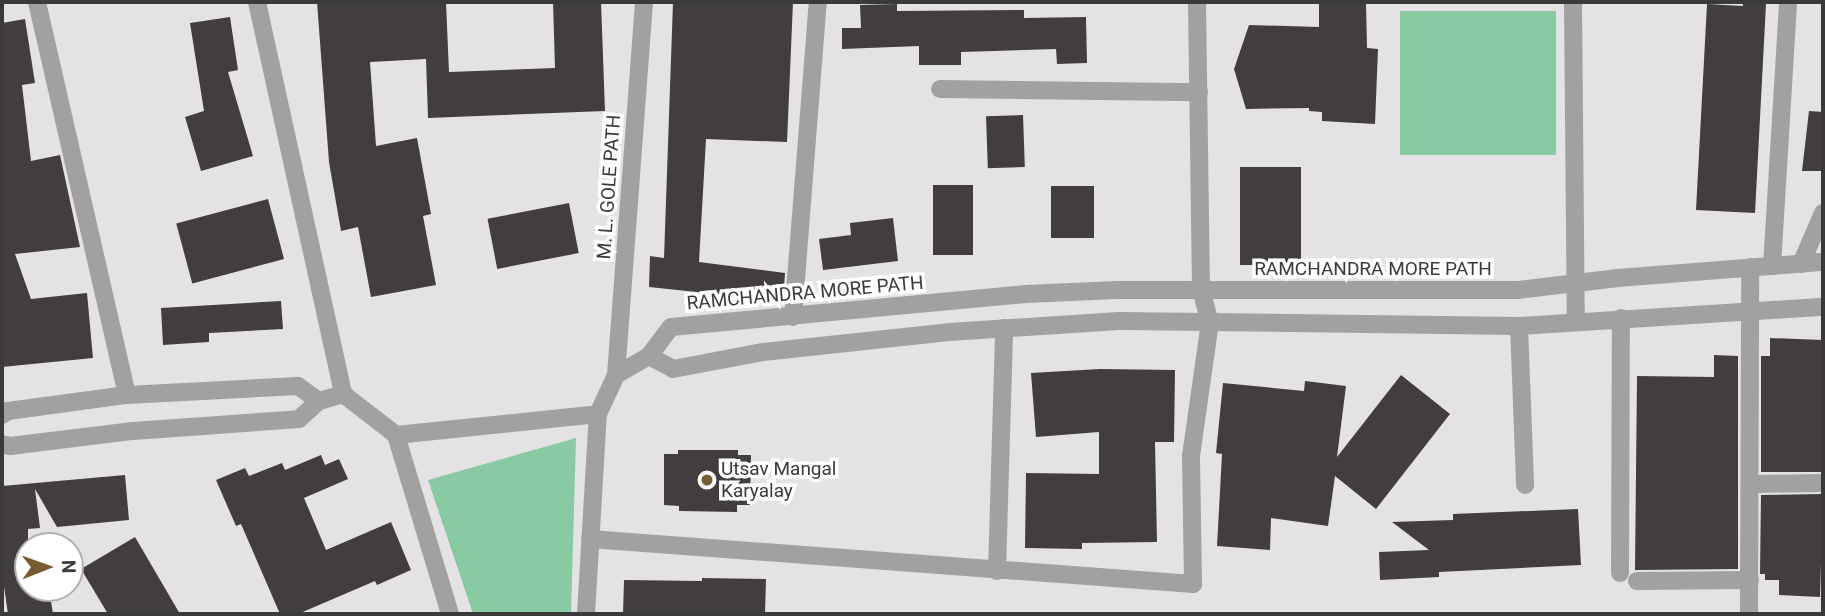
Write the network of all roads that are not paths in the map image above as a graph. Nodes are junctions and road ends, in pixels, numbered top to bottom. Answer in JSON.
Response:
{"nodes":[{"id":1,"x":37,"y":2,"type":"edge"},
{"id":2,"x":257,"y":2,"type":"edge"},
{"id":3,"x":644,"y":2,"type":"edge"},
{"id":4,"x":818,"y":2,"type":"edge"},
{"id":5,"x":1197,"y":2,"type":"edge"},
{"id":6,"x":1573,"y":2,"type":"edge"},
{"id":7,"x":1788,"y":2,"type":"edge"},
{"id":8,"x":940,"y":89,"type":"dead end"},
{"id":9,"x":1199,"y":92,"type":"junction"},
{"id":10,"x":1823,"y":213,"type":"edge"},
{"id":11,"x":1823,"y":262,"type":"edge"},
{"id":12,"x":1801,"y":264,"type":"junction"},
{"id":13,"x":1772,"y":266,"type":"junction"},
{"id":14,"x":1750,"y":267,"type":"junction"},
{"id":15,"x":1575,"y":283,"type":"junction"},
{"id":16,"x":1201,"y":290,"type":"junction"},
{"id":17,"x":1823,"y":307,"type":"edge"},
{"id":18,"x":1751,"y":311,"type":"junction"},
{"id":19,"x":793,"y":317,"type":"junction"},
{"id":20,"x":1621,"y":318,"type":"junction"},
{"id":21,"x":1576,"y":321,"type":"junction"},
{"id":22,"x":1210,"y":323,"type":"junction"},
{"id":23,"x":1519,"y":326,"type":"junction"},
{"id":24,"x":1004,"y":328,"type":"junction"},
{"id":25,"x":649,"y":356,"type":"junction"},
{"id":26,"x":616,"y":375,"type":"junction"},
{"id":27,"x":343,"y":394,"type":"junction"},
{"id":28,"x":127,"y":395,"type":"junction"},
{"id":29,"x":319,"y":401,"type":"junction"},
{"id":30,"x":598,"y":414,"type":"junction"},
{"id":31,"x":2,"y":415,"type":"edge"},
{"id":32,"x":396,"y":435,"type":"junction"},
{"id":33,"x":2,"y":444,"type":"edge"},
{"id":34,"x":1823,"y":483,"type":"edge"},
{"id":35,"x":1752,"y":484,"type":"junction"},
{"id":36,"x":1525,"y":485,"type":"dead end"},
{"id":37,"x":590,"y":539,"type":"junction"},
{"id":38,"x":997,"y":571,"type":"junction"},
{"id":39,"x":1620,"y":573,"type":"dead end"},
{"id":40,"x":1750,"y":580,"type":"junction"},
{"id":41,"x":1637,"y":581,"type":"dead end"},
{"id":42,"x":450,"y":614,"type":"edge"},
{"id":43,"x":586,"y":614,"type":"edge"},
{"id":44,"x":1749,"y":614,"type":"edge"}],
"edges":[{"from":1,"to":28,"type":"street"},
{"from":2,"to":27,"type":"street"},
{"from":3,"to":26,"type":"street","name":"M. L. GOLE PATH"},
{"from":4,"to":19,"type":"street"},
{"from":5,"to":9,"type":"street"},
{"from":6,"to":15,"type":"street"},
{"from":7,"to":13,"type":"street"},
{"from":8,"to":9,"type":"street"},
{"from":9,"to":16,"type":"street"},
{"from":10,"to":12,"type":"street"},
{"from":11,"to":12,"type":"street","name":"RAMCHANDRA MORE PATH"},
{"from":12,"to":13,"type":"street","name":"RAMCHANDRA MORE PATH"},
{"from":13,"to":14,"type":"street","name":"RAMCHANDRA MORE PATH"},
{"from":14,"to":15,"type":"street","name":"RAMCHANDRA MORE PATH"},
{"from":14,"to":18,"type":"street"},
{"from":15,"to":16,"type":"street","name":"RAMCHANDRA MORE PATH"},
{"from":15,"to":21,"type":"street"},
{"from":16,"to":19,"type":"street","name":"RAMCHANDRA MORE PATH"},
{"from":16,"to":22,"type":"street"},
{"from":17,"to":18,"type":"street"},
{"from":18,"to":20,"type":"street"},
{"from":18,"to":35,"type":"street"},
{"from":19,"to":25,"type":"street","name":"RAMCHANDRA MORE PATH"},
{"from":20,"to":21,"type":"street"},
{"from":20,"to":39,"type":"street"},
{"from":21,"to":23,"type":"street"},
{"from":22,"to":23,"type":"street"},
{"from":22,"to":24,"type":"street"},
{"from":22,"to":38,"type":"street"},
{"from":23,"to":36,"type":"street"},
{"from":24,"to":25,"type":"street"},
{"from":24,"to":38,"type":"street"},
{"from":25,"to":26,"type":"street"},
{"from":26,"to":30,"type":"street"},
{"from":27,"to":29,"type":"street"},
{"from":27,"to":32,"type":"street"},
{"from":28,"to":29,"type":"street"},
{"from":28,"to":31,"type":"street"},
{"from":29,"to":33,"type":"street"},
{"from":30,"to":32,"type":"street"},
{"from":30,"to":37,"type":"street"},
{"from":32,"to":42,"type":"street"},
{"from":34,"to":35,"type":"street"},
{"from":35,"to":40,"type":"street"},
{"from":37,"to":38,"type":"street"},
{"from":37,"to":43,"type":"street"},
{"from":40,"to":41,"type":"street"},
{"from":40,"to":44,"type":"street"}]}
